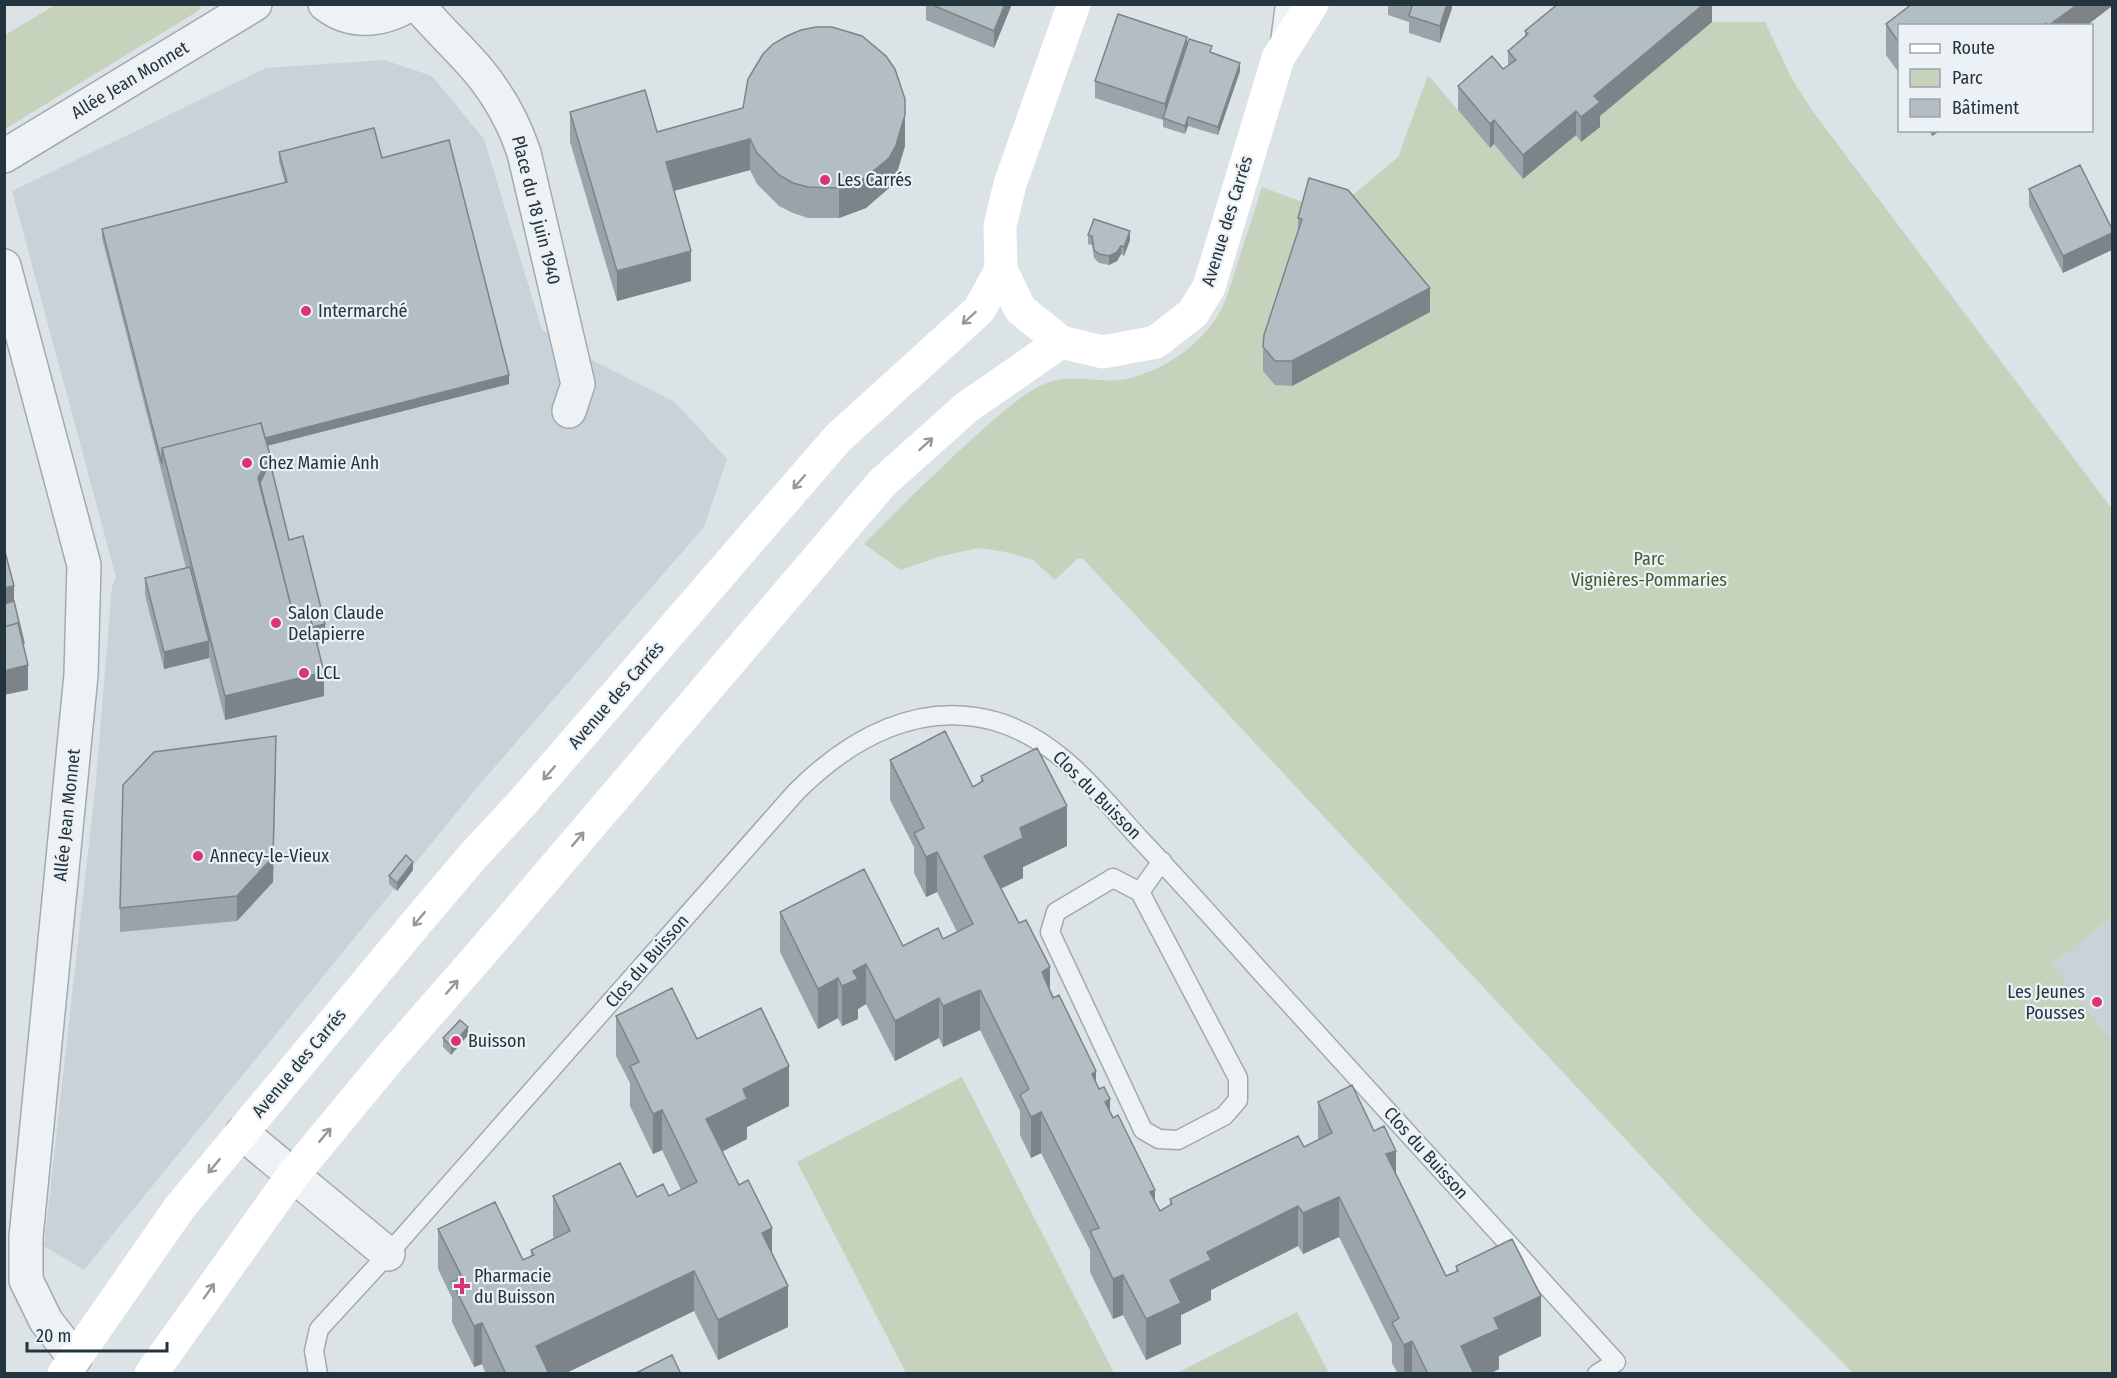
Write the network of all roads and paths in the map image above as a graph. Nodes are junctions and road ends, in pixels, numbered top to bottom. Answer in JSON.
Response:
{"nodes":[{"id":1,"x":255,"y":4,"type":"edge"},
{"id":2,"x":325,"y":4,"type":"edge"},
{"id":3,"x":410,"y":4,"type":"edge"},
{"id":4,"x":417,"y":4,"type":"edge"},
{"id":5,"x":1074,"y":4,"type":"edge"},
{"id":6,"x":1285,"y":4,"type":"edge"},
{"id":7,"x":1312,"y":4,"type":"edge"},
{"id":8,"x":1278,"y":58,"type":"junction"},
{"id":9,"x":4,"y":156,"type":"edge"},
{"id":10,"x":4,"y":266,"type":"edge"},
{"id":11,"x":1001,"y":270,"type":"junction"},
{"id":12,"x":1061,"y":342,"type":"junction"},
{"id":13,"x":569,"y":411,"type":"dead end"},
{"id":14,"x":1162,"y":861,"type":"junction"},
{"id":15,"x":1140,"y":892,"type":"junction"},
{"id":16,"x":242,"y":1133,"type":"junction"},
{"id":17,"x":293,"y":1175,"type":"junction"},
{"id":18,"x":388,"y":1254,"type":"junction"},
{"id":19,"x":70,"y":1366,"type":"edge"},
{"id":20,"x":150,"y":1374,"type":"edge"},
{"id":21,"x":318,"y":1374,"type":"edge"},
{"id":22,"x":1597,"y":1374,"type":"edge"}],
"edges":[{"from":1,"to":9,"type":"street","name":"Allée Jean Monnet"},
{"from":2,"to":3,"type":"street"},
{"from":4,"to":13,"type":"street","name":"Place du 18 juin 1940"},
{"from":5,"to":11,"type":"main road","name":"Avenue des Carrés"},
{"from":6,"to":8,"type":"lane","name":"Avenue des Carrés"},
{"from":7,"to":8,"type":"main road","name":"Avenue des Carrés"},
{"from":8,"to":12,"type":"main road","name":"Avenue des Carrés"},
{"from":10,"to":19,"type":"street","name":"Allée Jean Monnet"},
{"from":11,"to":12,"type":"main road","name":"Avenue des Carrés"},
{"from":11,"to":16,"type":"main road","name":"Avenue des Carrés","one_way":true},
{"from":17,"to":12,"type":"main road","one_way":true},
{"from":14,"to":15,"type":"lane"},
{"from":14,"to":18,"type":"lane","name":"Clos du Buisson"},
{"from":14,"to":22,"type":"lane","name":"Clos du Buisson"},
{"from":15,"to":15,"type":"lane"},
{"from":16,"to":17,"type":"street","name":"Avenue des Carrés"},
{"from":16,"to":19,"type":"main road","name":"Avenue des Carrés","one_way":true},
{"from":17,"to":18,"type":"street","name":"Avenue des Carrés"},
{"from":20,"to":17,"type":"main road","one_way":true},
{"from":18,"to":21,"type":"lane","name":"Clos du Buisson"}]}
